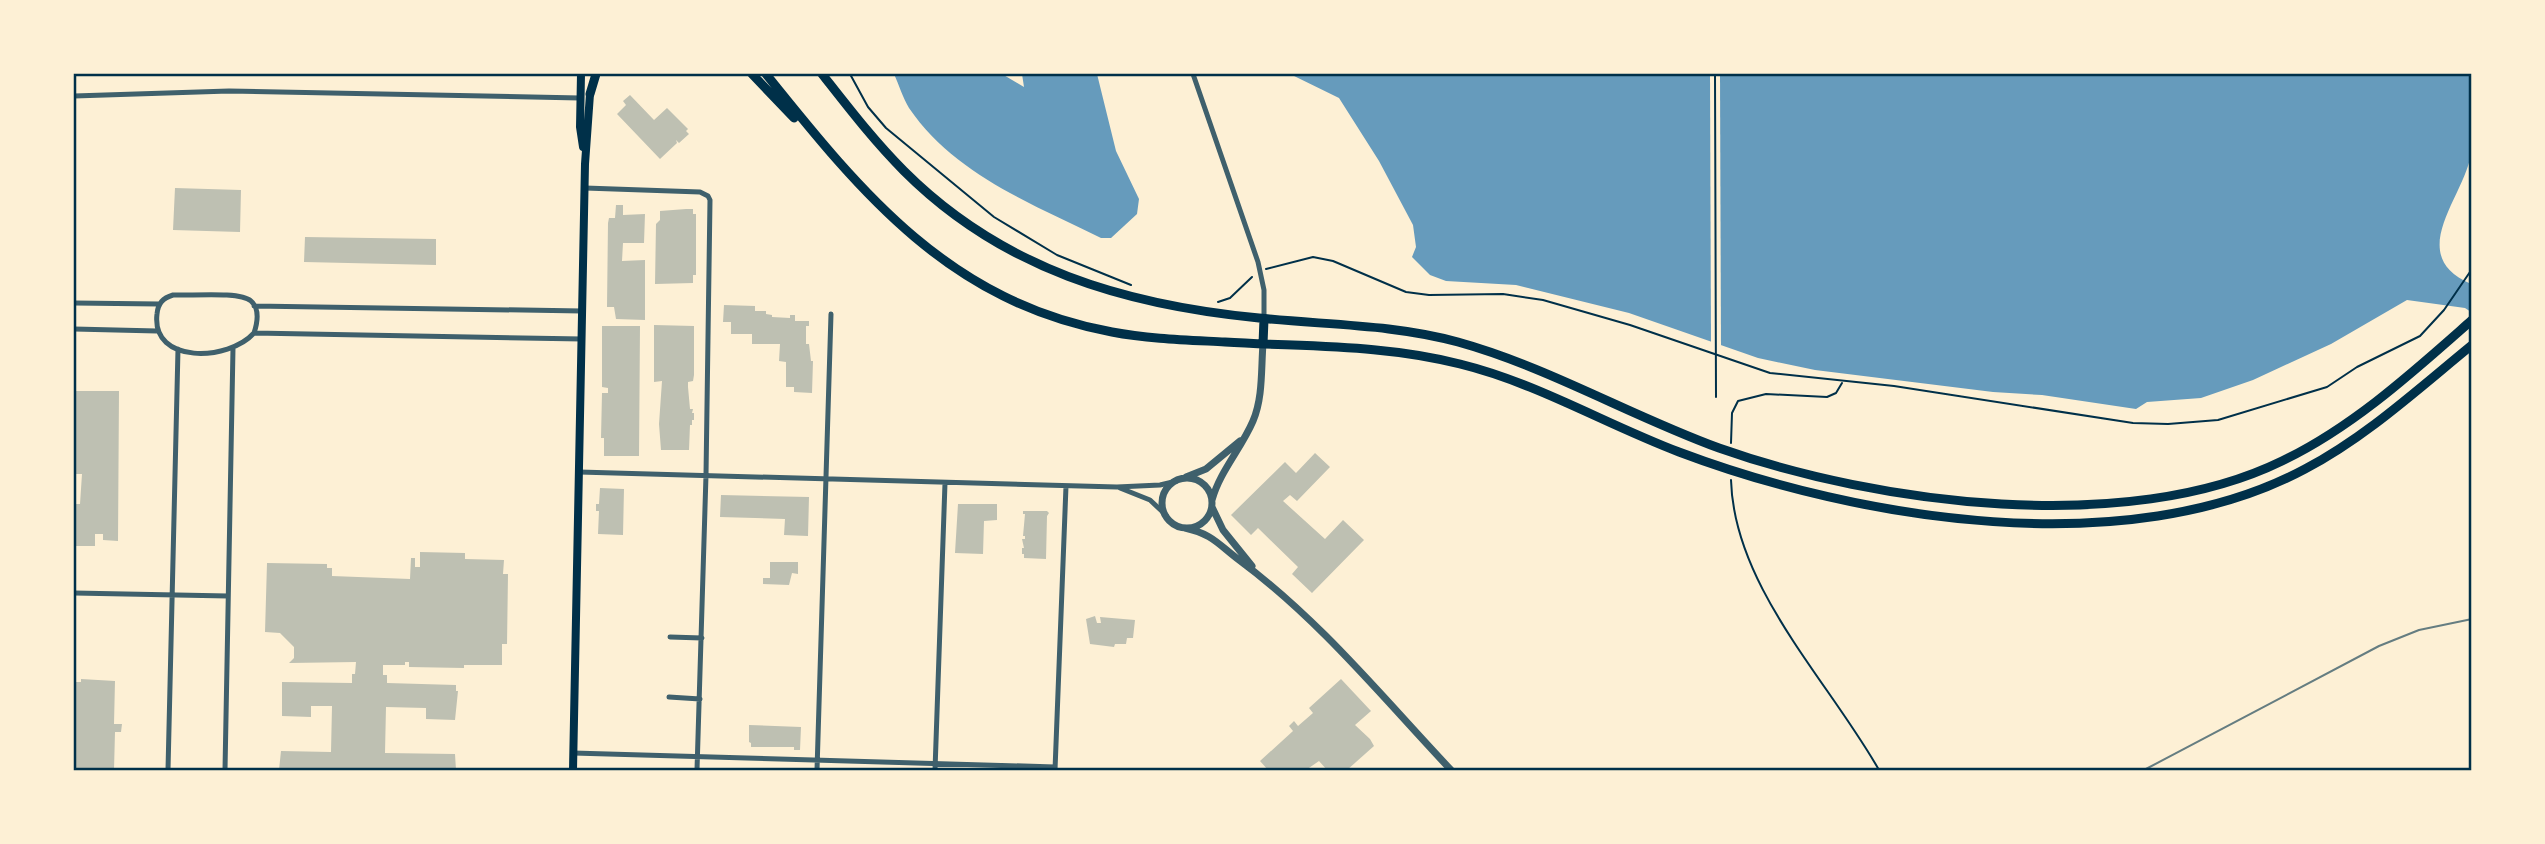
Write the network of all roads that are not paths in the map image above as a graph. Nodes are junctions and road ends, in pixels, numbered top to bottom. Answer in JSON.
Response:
{"nodes":[{"id":1,"x":581,"y":74,"type":"edge"},
{"id":2,"x":594,"y":74,"type":"edge"},
{"id":3,"x":752,"y":74,"type":"edge"},
{"id":4,"x":765,"y":74,"type":"edge"},
{"id":5,"x":825,"y":74,"type":"edge"},
{"id":6,"x":1192,"y":74,"type":"edge"},
{"id":7,"x":74,"y":96,"type":"edge"},
{"id":8,"x":585,"y":96,"type":"junction"},
{"id":9,"x":835,"y":160,"type":"junction"},
{"id":10,"x":585,"y":188,"type":"junction"},
{"id":11,"x":74,"y":303,"type":"edge"},
{"id":12,"x":159,"y":304,"type":"junction"},
{"id":13,"x":254,"y":306,"type":"junction"},
{"id":14,"x":582,"y":311,"type":"junction"},
{"id":15,"x":831,"y":314,"type":"dead end"},
{"id":16,"x":1264,"y":319,"type":"junction"},
{"id":17,"x":2470,"y":321,"type":"edge"},
{"id":18,"x":74,"y":329,"type":"edge"},
{"id":19,"x":157,"y":331,"type":"junction"},
{"id":20,"x":254,"y":333,"type":"junction"},
{"id":21,"x":582,"y":339,"type":"junction"},
{"id":22,"x":1263,"y":344,"type":"junction"},
{"id":23,"x":2472,"y":345,"type":"edge"},
{"id":24,"x":233,"y":348,"type":"junction"},
{"id":25,"x":178,"y":349,"type":"junction"},
{"id":26,"x":1243,"y":439,"type":"junction"},
{"id":27,"x":579,"y":472,"type":"junction"},
{"id":28,"x":706,"y":475,"type":"junction"},
{"id":29,"x":826,"y":479,"type":"junction"},
{"id":30,"x":1179,"y":480,"type":"junction"},
{"id":31,"x":946,"y":482,"type":"junction"},
{"id":32,"x":1066,"y":486,"type":"junction"},
{"id":33,"x":1117,"y":487,"type":"junction"},
{"id":34,"x":1212,"y":503,"type":"junction"},
{"id":35,"x":1166,"y":515,"type":"junction"},
{"id":36,"x":1185,"y":528,"type":"junction"},
{"id":37,"x":1259,"y":575,"type":"junction"},
{"id":38,"x":74,"y":593,"type":"edge"},
{"id":39,"x":172,"y":595,"type":"junction"},
{"id":40,"x":228,"y":597,"type":"junction"},
{"id":41,"x":670,"y":637,"type":"dead end"},
{"id":42,"x":702,"y":638,"type":"junction"},
{"id":43,"x":669,"y":697,"type":"dead end"},
{"id":44,"x":700,"y":699,"type":"junction"},
{"id":45,"x":573,"y":753,"type":"junction"},
{"id":46,"x":698,"y":756,"type":"junction"},
{"id":47,"x":817,"y":759,"type":"junction"},
{"id":48,"x":935,"y":762,"type":"junction"},
{"id":49,"x":1055,"y":769,"type":"edge"},
{"id":50,"x":168,"y":771,"type":"edge"},
{"id":51,"x":225,"y":771,"type":"edge"},
{"id":52,"x":573,"y":771,"type":"edge"},
{"id":53,"x":697,"y":771,"type":"edge"},
{"id":54,"x":817,"y":771,"type":"edge"},
{"id":55,"x":935,"y":771,"type":"edge"},
{"id":56,"x":1451,"y":771,"type":"edge"}],
"edges":[{"from":1,"to":8,"type":"main road"},
{"from":2,"to":8,"type":"highway"},
{"from":3,"to":9,"type":"highway"},
{"from":4,"to":9,"type":"highway"},
{"from":5,"to":16,"type":"highway"},
{"from":6,"to":16,"type":"street"},
{"from":7,"to":8,"type":"street"},
{"from":8,"to":10,"type":"main road"},
{"from":9,"to":22,"type":"highway"},
{"from":10,"to":14,"type":"main road"},
{"from":10,"to":28,"type":"street"},
{"from":11,"to":12,"type":"street"},
{"from":12,"to":13,"type":"street"},
{"from":12,"to":19,"type":"street"},
{"from":13,"to":14,"type":"street"},
{"from":13,"to":20,"type":"street"},
{"from":14,"to":21,"type":"main road"},
{"from":15,"to":29,"type":"street"},
{"from":16,"to":17,"type":"highway"},
{"from":16,"to":22,"type":"highway"},
{"from":18,"to":19,"type":"street"},
{"from":19,"to":25,"type":"street"},
{"from":20,"to":21,"type":"street"},
{"from":20,"to":24,"type":"street"},
{"from":21,"to":27,"type":"main road"},
{"from":22,"to":23,"type":"highway"},
{"from":22,"to":26,"type":"street"},
{"from":24,"to":25,"type":"street"},
{"from":24,"to":40,"type":"street"},
{"from":25,"to":39,"type":"street"},
{"from":26,"to":30,"type":"street"},
{"from":26,"to":34,"type":"street"},
{"from":27,"to":28,"type":"street"},
{"from":27,"to":45,"type":"main road"},
{"from":28,"to":29,"type":"street"},
{"from":28,"to":42,"type":"street"},
{"from":29,"to":31,"type":"street"},
{"from":29,"to":47,"type":"street"},
{"from":30,"to":33,"type":"street"},
{"from":30,"to":34,"type":"street"},
{"from":30,"to":35,"type":"street"},
{"from":31,"to":32,"type":"street"},
{"from":31,"to":48,"type":"street"},
{"from":32,"to":33,"type":"street"},
{"from":32,"to":49,"type":"street"},
{"from":33,"to":35,"type":"street"},
{"from":34,"to":36,"type":"street"},
{"from":34,"to":37,"type":"street"},
{"from":35,"to":36,"type":"street"},
{"from":36,"to":37,"type":"street"},
{"from":37,"to":56,"type":"street"},
{"from":38,"to":39,"type":"street"},
{"from":39,"to":40,"type":"street"},
{"from":39,"to":50,"type":"street"},
{"from":40,"to":51,"type":"street"},
{"from":41,"to":42,"type":"street"},
{"from":42,"to":44,"type":"street"},
{"from":43,"to":44,"type":"street"},
{"from":44,"to":46,"type":"street"},
{"from":45,"to":46,"type":"street"},
{"from":45,"to":52,"type":"main road"},
{"from":46,"to":47,"type":"street"},
{"from":46,"to":53,"type":"street"},
{"from":47,"to":48,"type":"street"},
{"from":47,"to":54,"type":"street"},
{"from":48,"to":49,"type":"street"},
{"from":48,"to":55,"type":"street"}]}
